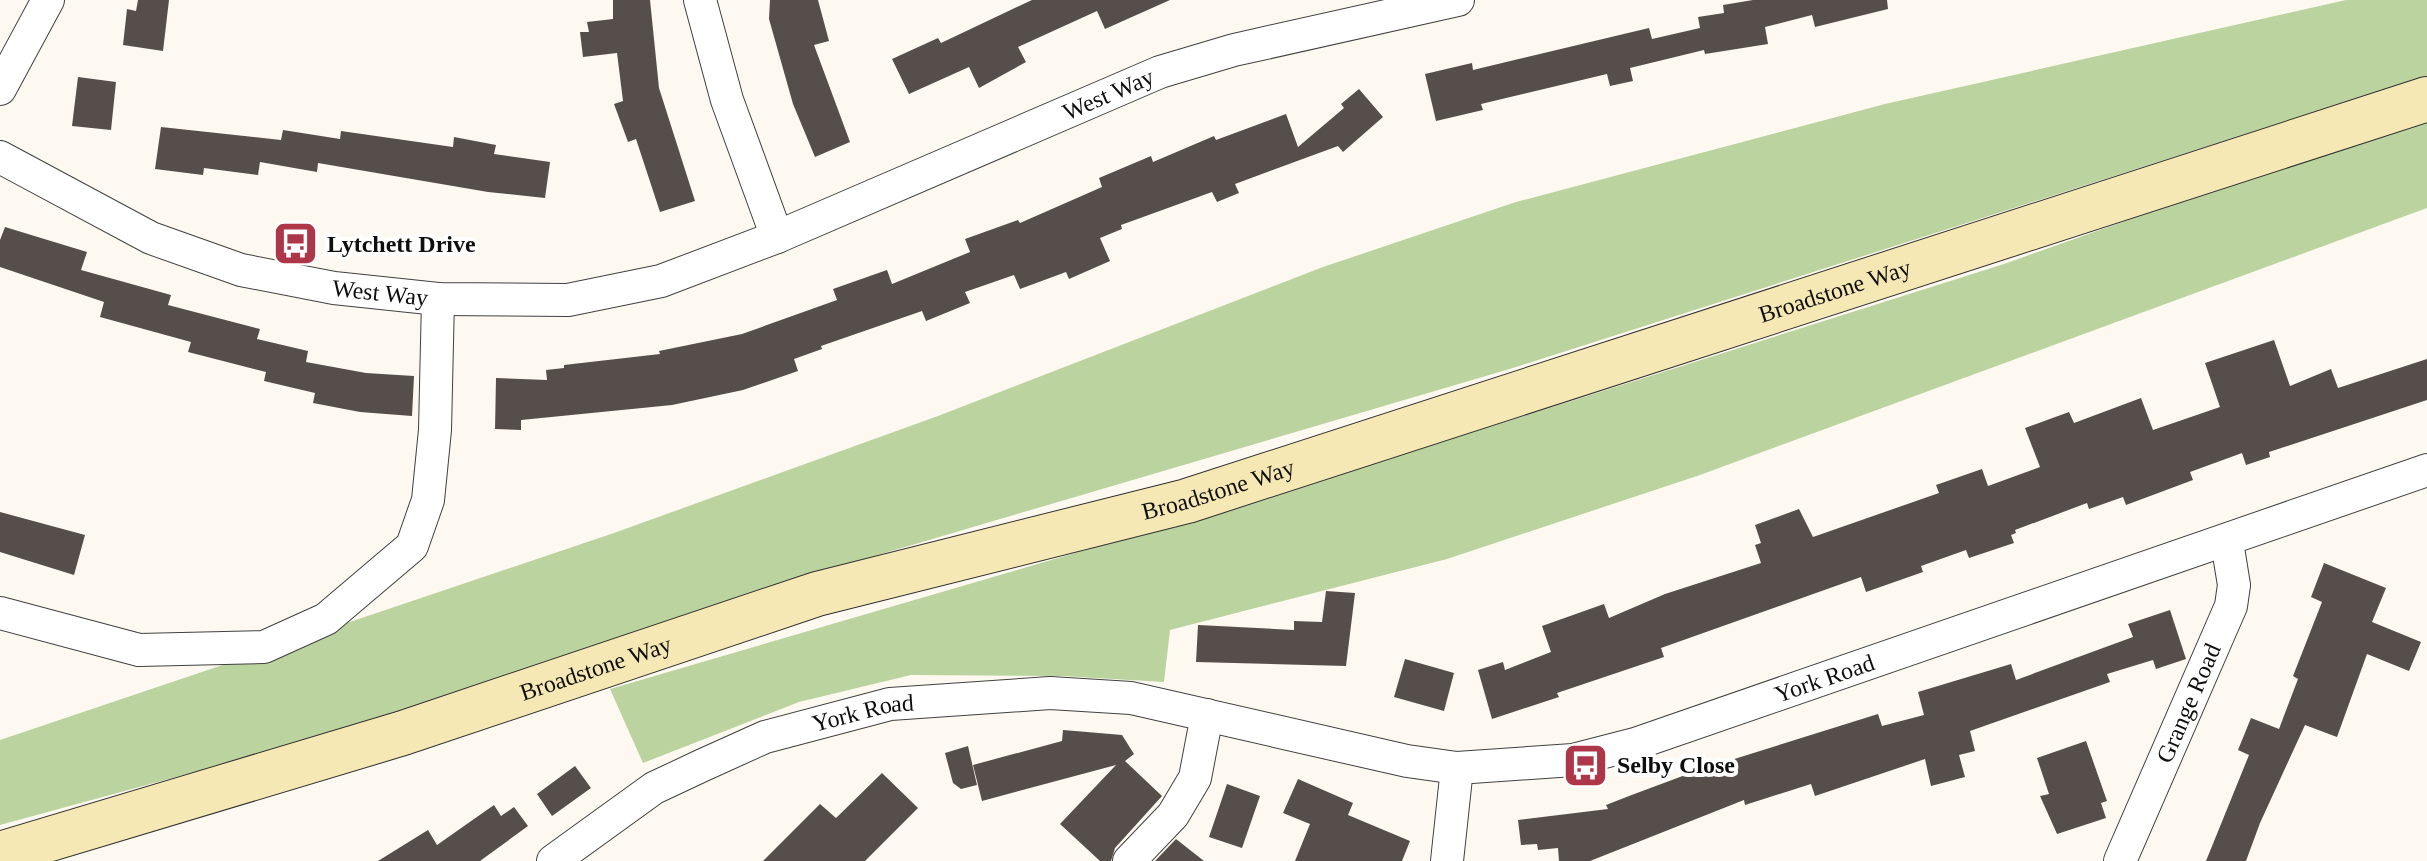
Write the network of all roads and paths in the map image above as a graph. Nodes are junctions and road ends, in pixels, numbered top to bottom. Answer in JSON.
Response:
{"nodes":[{"id":1,"x":48,"y":0,"type":"edge"},
{"id":2,"x":700,"y":0,"type":"edge"},
{"id":3,"x":1458,"y":0,"type":"edge"},
{"id":4,"x":0,"y":89,"type":"edge"},
{"id":5,"x":2427,"y":99,"type":"edge"},
{"id":6,"x":0,"y":157,"type":"edge"},
{"id":7,"x":777,"y":237,"type":"junction"},
{"id":8,"x":438,"y":299,"type":"junction"},
{"id":9,"x":2427,"y":470,"type":"edge"},
{"id":10,"x":2227,"y":542,"type":"junction"},
{"id":11,"x":0,"y":613,"type":"edge"},
{"id":12,"x":1207,"y":715,"type":"junction"},
{"id":13,"x":1457,"y":768,"type":"junction"},
{"id":14,"x":0,"y":854,"type":"edge"},
{"id":15,"x":553,"y":861,"type":"edge"},
{"id":16,"x":1129,"y":861,"type":"edge"},
{"id":17,"x":1447,"y":861,"type":"edge"},
{"id":18,"x":2120,"y":861,"type":"edge"}],
"edges":[{"from":1,"to":4,"type":"street"},
{"from":2,"to":7,"type":"street"},
{"from":3,"to":7,"type":"street","name":"West Way"},
{"from":5,"to":14,"type":"street","name":"Broadstone Way"},
{"from":6,"to":8,"type":"street","name":"West Way"},
{"from":7,"to":8,"type":"street","name":"West Way"},
{"from":8,"to":11,"type":"street"},
{"from":9,"to":10,"type":"street","name":"York Road"},
{"from":10,"to":13,"type":"street","name":"York Road"},
{"from":10,"to":18,"type":"street","name":"Grange Road"},
{"from":12,"to":13,"type":"street","name":"York Road"},
{"from":12,"to":15,"type":"street","name":"York Road"},
{"from":12,"to":16,"type":"street"},
{"from":13,"to":17,"type":"street"}]}
